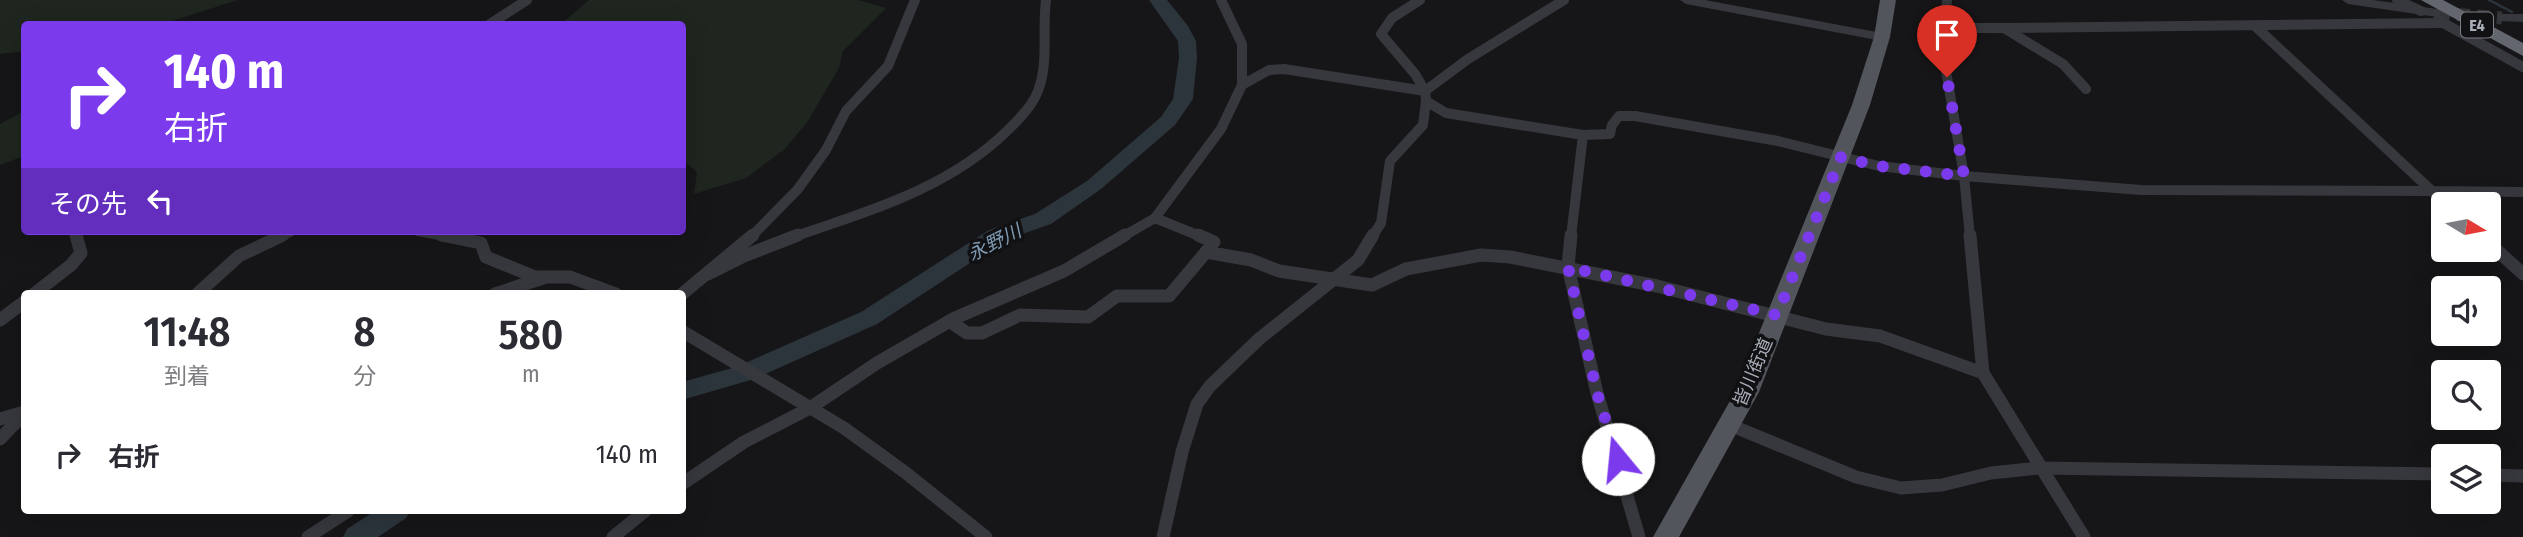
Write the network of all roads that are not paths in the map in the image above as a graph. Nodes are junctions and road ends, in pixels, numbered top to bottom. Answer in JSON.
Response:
{"nodes":[{"id":1,"x":527,"y":0,"type":"edge"},
{"id":2,"x":915,"y":0,"type":"edge"},
{"id":3,"x":1046,"y":0,"type":"edge"},
{"id":4,"x":1221,"y":0,"type":"edge"},
{"id":5,"x":1420,"y":0,"type":"edge"},
{"id":6,"x":1564,"y":0,"type":"edge"},
{"id":7,"x":1686,"y":0,"type":"edge"},
{"id":8,"x":1888,"y":0,"type":"edge"},
{"id":9,"x":1947,"y":0,"type":"edge"},
{"id":10,"x":2348,"y":0,"type":"edge"},
{"id":11,"x":2397,"y":0,"type":"edge"},
{"id":12,"x":2453,"y":0,"type":"edge"},
{"id":13,"x":2433,"y":12,"type":"edge"},
{"id":14,"x":2502,"y":18,"type":"tunnel mouth"},
{"id":15,"x":2521,"y":19,"type":"edge"},
{"id":16,"x":494,"y":21,"type":"edge"},
{"id":17,"x":2255,"y":26,"type":"junction"},
{"id":18,"x":2004,"y":28,"type":"junction"},
{"id":19,"x":1946,"y":29,"type":"junction"},
{"id":20,"x":1882,"y":37,"type":"junction"},
{"id":21,"x":2523,"y":37,"type":"edge"},
{"id":22,"x":2523,"y":50,"type":"edge"},
{"id":23,"x":2523,"y":67,"type":"edge"},
{"id":24,"x":1242,"y":85,"type":"junction"},
{"id":25,"x":2086,"y":89,"type":"dead end"},
{"id":26,"x":1425,"y":96,"type":"junction"},
{"id":27,"x":1583,"y":135,"type":"junction"},
{"id":28,"x":1841,"y":157,"type":"junction"},
{"id":29,"x":1964,"y":176,"type":"junction"},
{"id":30,"x":2432,"y":191,"type":"junction"},
{"id":31,"x":2523,"y":192,"type":"edge"},
{"id":32,"x":1154,"y":218,"type":"junction"},
{"id":33,"x":76,"y":235,"type":"edge"},
{"id":34,"x":284,"y":235,"type":"edge"},
{"id":35,"x":439,"y":235,"type":"edge"},
{"id":36,"x":1206,"y":252,"type":"junction"},
{"id":37,"x":2501,"y":254,"type":"edge"},
{"id":38,"x":1568,"y":267,"type":"junction"},
{"id":39,"x":708,"y":274,"type":"junction"},
{"id":40,"x":2523,"y":274,"type":"edge"},
{"id":41,"x":543,"y":278,"type":"junction"},
{"id":42,"x":1332,"y":278,"type":"junction"},
{"id":43,"x":39,"y":290,"type":"edge"},
{"id":44,"x":201,"y":290,"type":"edge"},
{"id":45,"x":507,"y":290,"type":"edge"},
{"id":46,"x":605,"y":290,"type":"edge"},
{"id":47,"x":686,"y":291,"type":"edge"},
{"id":48,"x":21,"y":304,"type":"edge"},
{"id":49,"x":1777,"y":315,"type":"junction"},
{"id":50,"x":0,"y":320,"type":"edge"},
{"id":51,"x":949,"y":321,"type":"junction"},
{"id":52,"x":686,"y":333,"type":"edge"},
{"id":53,"x":1983,"y":373,"type":"junction"},
{"id":54,"x":810,"y":408,"type":"junction"},
{"id":55,"x":21,"y":414,"type":"edge"},
{"id":56,"x":21,"y":416,"type":"edge"},
{"id":57,"x":0,"y":419,"type":"edge"},
{"id":58,"x":1730,"y":425,"type":"junction"},
{"id":59,"x":0,"y":439,"type":"edge"},
{"id":60,"x":2039,"y":468,"type":"junction"},
{"id":61,"x":2431,"y":474,"type":"edge"},
{"id":62,"x":2501,"y":475,"type":"edge"},
{"id":63,"x":2523,"y":476,"type":"edge"},
{"id":64,"x":686,"y":481,"type":"edge"},
{"id":65,"x":343,"y":514,"type":"edge"},
{"id":66,"x":641,"y":514,"type":"edge"},
{"id":67,"x":308,"y":537,"type":"edge"},
{"id":68,"x":613,"y":537,"type":"edge"},
{"id":69,"x":986,"y":537,"type":"edge"},
{"id":70,"x":1163,"y":537,"type":"edge"},
{"id":71,"x":1639,"y":537,"type":"edge"},
{"id":72,"x":1666,"y":537,"type":"edge"},
{"id":73,"x":2084,"y":537,"type":"edge"}],
"edges":[{"from":1,"to":16,"type":"street"},
{"from":2,"to":39,"type":"street"},
{"from":3,"to":39,"type":"street"},
{"from":4,"to":24,"type":"street"},
{"from":5,"to":26,"type":"street"},
{"from":6,"to":26,"type":"street"},
{"from":7,"to":20,"type":"street"},
{"from":8,"to":20,"type":"main road","name":"皆川街道"},
{"from":9,"to":19,"type":"street"},
{"from":10,"to":13,"type":"street"},
{"from":11,"to":13,"type":"street"},
{"from":12,"to":21,"type":"highway","number":"E4"},
{"from":13,"to":17,"type":"street"},
{"from":13,"to":22,"type":"highway","number":"E4"},
{"from":13,"to":23,"type":"street"},
{"from":14,"to":15,"type":"street"},
{"from":17,"to":18,"type":"street"},
{"from":17,"to":30,"type":"street"},
{"from":18,"to":19,"type":"street"},
{"from":18,"to":25,"type":"street"},
{"from":19,"to":29,"type":"street"},
{"from":20,"to":28,"type":"main road","name":"皆川街道"},
{"from":24,"to":26,"type":"street"},
{"from":24,"to":32,"type":"street"},
{"from":26,"to":27,"type":"street"},
{"from":26,"to":42,"type":"street"},
{"from":27,"to":28,"type":"street"},
{"from":27,"to":38,"type":"street"},
{"from":28,"to":29,"type":"street"},
{"from":28,"to":49,"type":"main road","name":"皆川街道"},
{"from":29,"to":30,"type":"street"},
{"from":29,"to":53,"type":"street"},
{"from":30,"to":31,"type":"street"},
{"from":32,"to":36,"type":"street"},
{"from":32,"to":51,"type":"street"},
{"from":33,"to":43,"type":"street"},
{"from":34,"to":44,"type":"street"},
{"from":35,"to":41,"type":"street"},
{"from":36,"to":42,"type":"street"},
{"from":36,"to":51,"type":"street"},
{"from":37,"to":40,"type":"street"},
{"from":38,"to":42,"type":"street"},
{"from":38,"to":49,"type":"street"},
{"from":38,"to":71,"type":"street"},
{"from":39,"to":47,"type":"street"},
{"from":41,"to":45,"type":"street"},
{"from":41,"to":46,"type":"street"},
{"from":42,"to":70,"type":"street"},
{"from":48,"to":50,"type":"street"},
{"from":49,"to":53,"type":"street"},
{"from":49,"to":58,"type":"main road","name":"皆川街道"},
{"from":51,"to":54,"type":"street"},
{"from":52,"to":54,"type":"street"},
{"from":53,"to":60,"type":"street"},
{"from":54,"to":64,"type":"street"},
{"from":54,"to":69,"type":"street"},
{"from":55,"to":57,"type":"street"},
{"from":56,"to":59,"type":"street"},
{"from":58,"to":60,"type":"street"},
{"from":58,"to":72,"type":"main road","name":"皆川街道"},
{"from":60,"to":61,"type":"street"},
{"from":60,"to":73,"type":"street"},
{"from":62,"to":63,"type":"street"},
{"from":65,"to":67,"type":"street"},
{"from":66,"to":68,"type":"street"}]}
